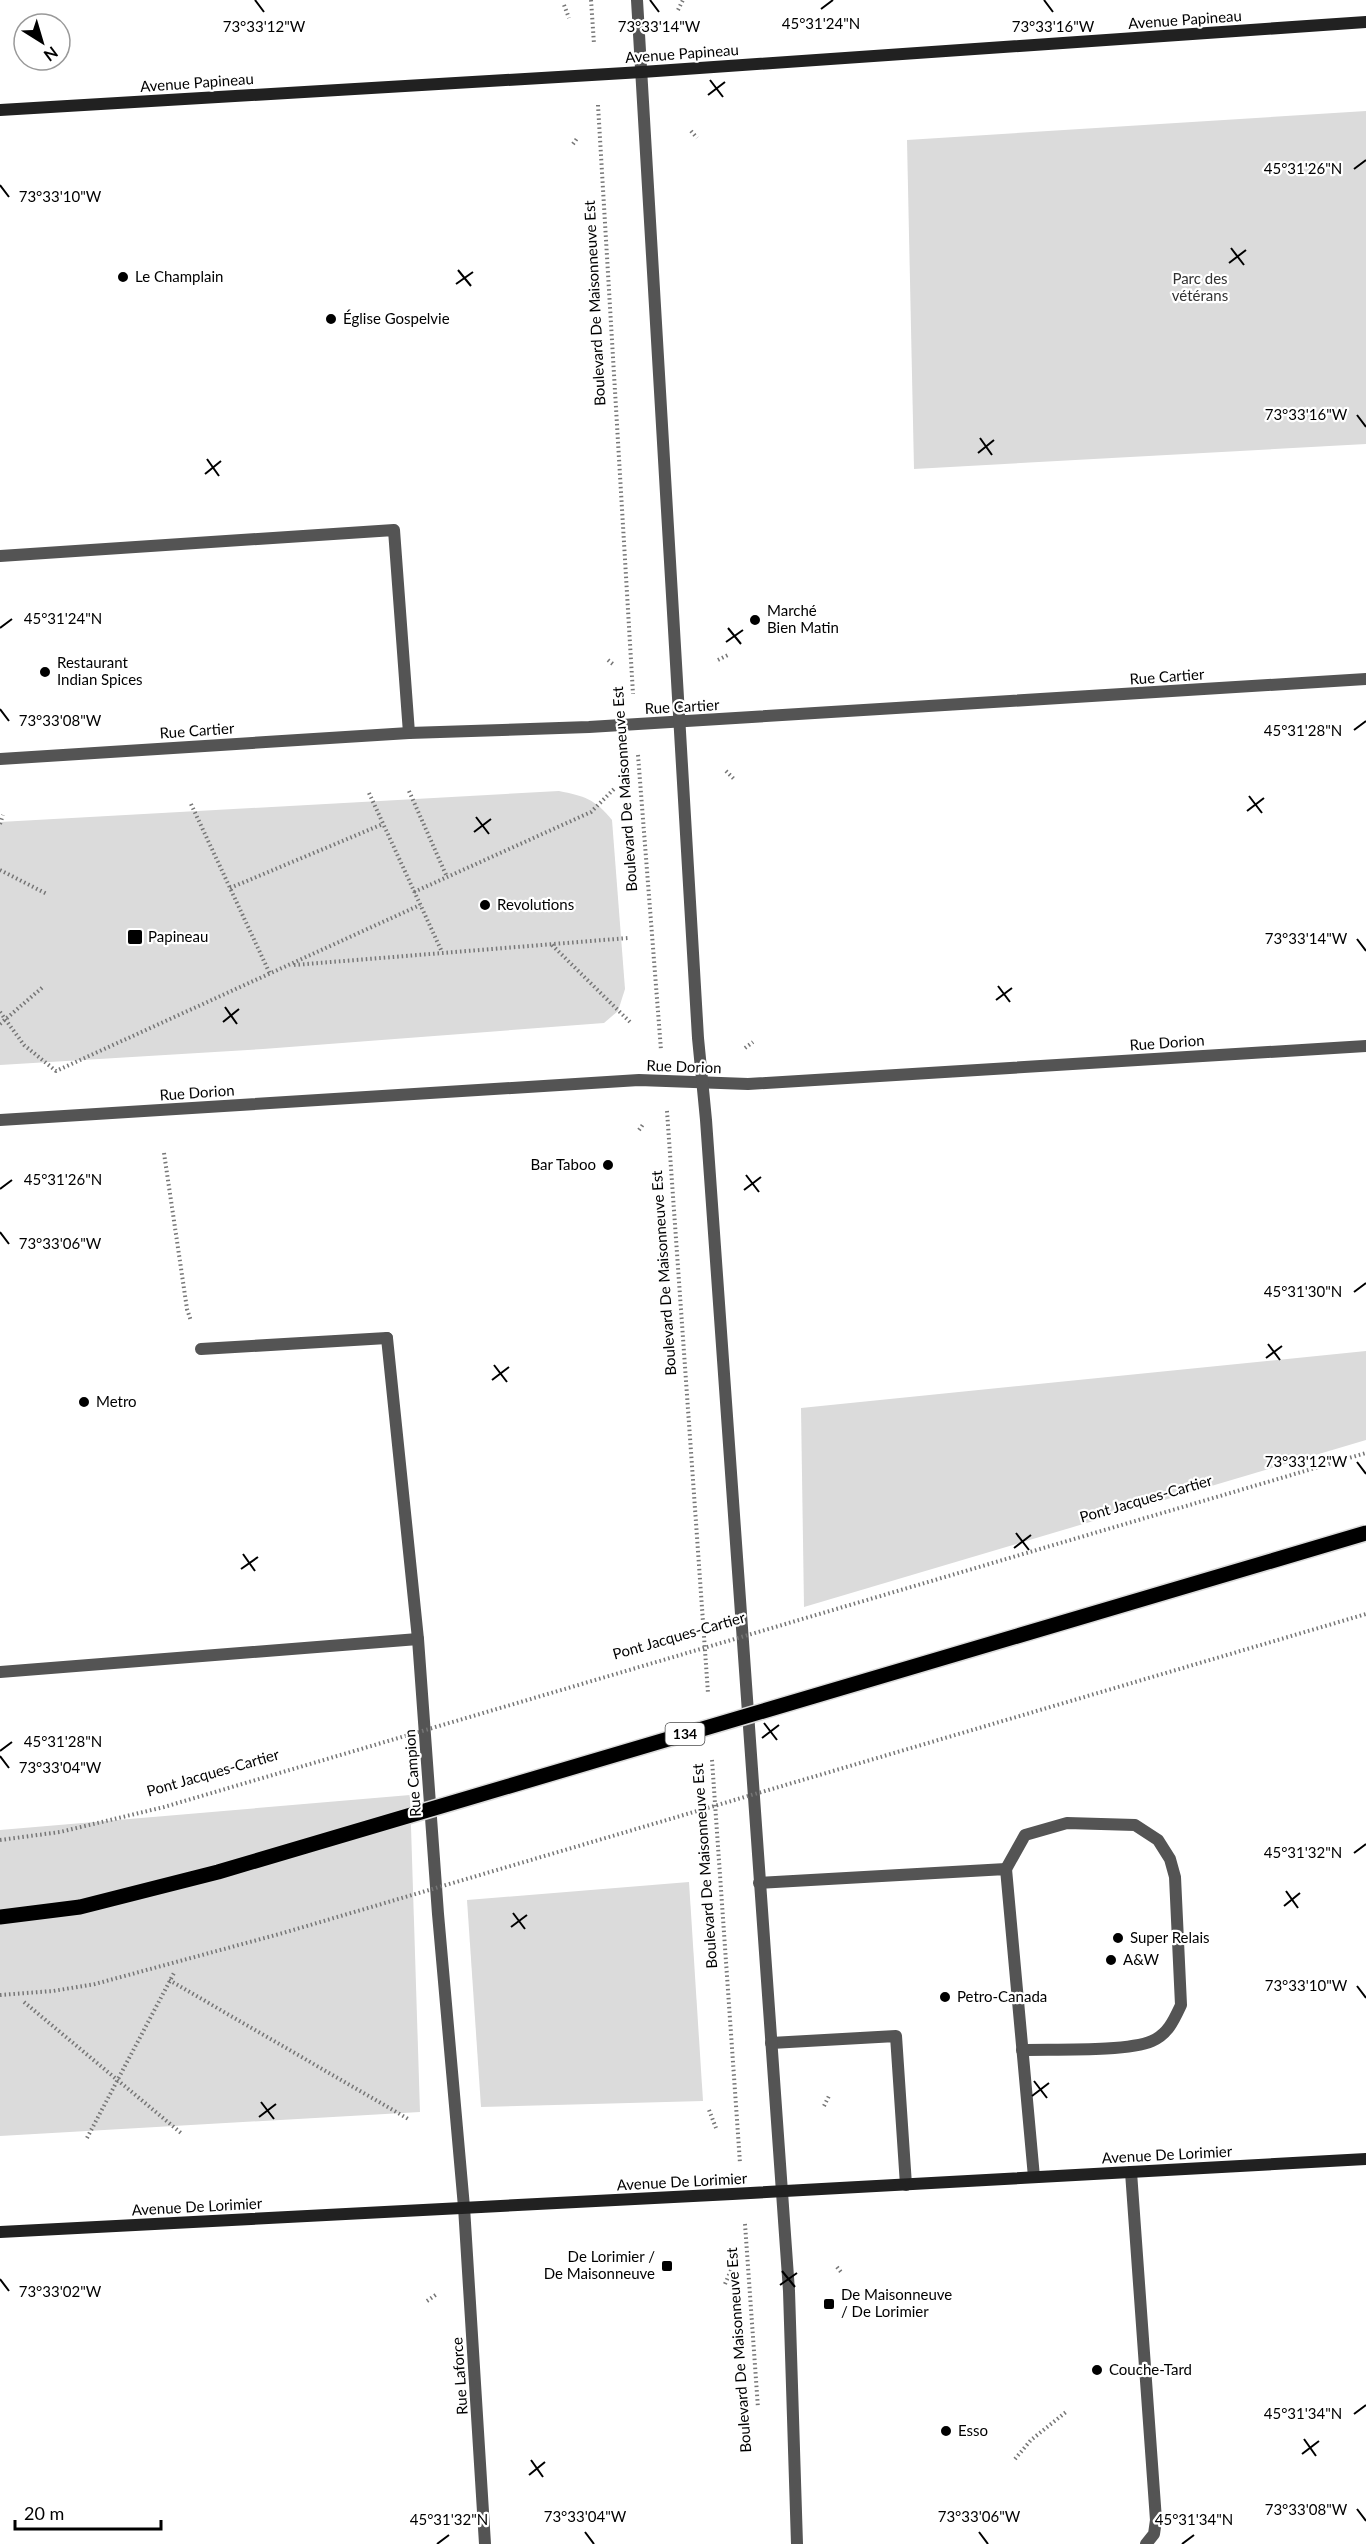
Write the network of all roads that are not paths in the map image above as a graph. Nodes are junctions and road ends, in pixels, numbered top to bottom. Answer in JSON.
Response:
{"nodes":[{"id":1,"x":637,"y":0,"type":"edge"},
{"id":2,"x":1366,"y":22,"type":"edge"},
{"id":3,"x":642,"y":72,"type":"junction"},
{"id":4,"x":0,"y":110,"type":"edge"},
{"id":5,"x":0,"y":556,"type":"edge"},
{"id":6,"x":1366,"y":679,"type":"edge"},
{"id":7,"x":680,"y":722,"type":"junction"},
{"id":8,"x":409,"y":733,"type":"junction"},
{"id":9,"x":0,"y":759,"type":"edge"},
{"id":10,"x":1366,"y":1046,"type":"edge"},
{"id":11,"x":702,"y":1082,"type":"junction"},
{"id":12,"x":0,"y":1120,"type":"edge"},
{"id":13,"x":201,"y":1349,"type":"road end"},
{"id":14,"x":1366,"y":1533,"type":"edge"},
{"id":15,"x":418,"y":1639,"type":"junction"},
{"id":16,"x":0,"y":1672,"type":"edge"},
{"id":17,"x":1006,"y":1869,"type":"junction"},
{"id":18,"x":759,"y":1883,"type":"junction"},
{"id":19,"x":0,"y":1917,"type":"edge"},
{"id":20,"x":771,"y":2043,"type":"junction"},
{"id":21,"x":1022,"y":2050,"type":"junction"},
{"id":22,"x":1366,"y":2159,"type":"edge"},
{"id":23,"x":1131,"y":2172,"type":"junction"},
{"id":24,"x":1034,"y":2177,"type":"junction"},
{"id":25,"x":906,"y":2185,"type":"junction"},
{"id":26,"x":781,"y":2192,"type":"junction"},
{"id":27,"x":464,"y":2207,"type":"junction"},
{"id":28,"x":0,"y":2232,"type":"edge"},
{"id":29,"x":486,"y":2544,"type":"edge"},
{"id":30,"x":797,"y":2544,"type":"edge"},
{"id":31,"x":1146,"y":2544,"type":"edge"}],
"edges":[{"from":1,"to":3,"type":"street"},
{"from":2,"to":3,"type":"main road","name":"Avenue Papineau"},
{"from":3,"to":4,"type":"main road","name":"Avenue Papineau"},
{"from":3,"to":7,"type":"street"},
{"from":5,"to":8,"type":"street"},
{"from":6,"to":7,"type":"street","name":"Rue Cartier"},
{"from":7,"to":8,"type":"street","name":"Rue Cartier"},
{"from":7,"to":11,"type":"street"},
{"from":8,"to":9,"type":"street","name":"Rue Cartier"},
{"from":10,"to":11,"type":"street","name":"Rue Dorion"},
{"from":11,"to":12,"type":"street","name":"Rue Dorion"},
{"from":11,"to":18,"type":"street"},
{"from":13,"to":15,"type":"street","name":"Rue Campion"},
{"from":14,"to":19,"type":"main road","number":"134","bridge":true},
{"from":15,"to":16,"type":"street"},
{"from":15,"to":27,"type":"street","name":"Rue Campion"},
{"from":17,"to":18,"type":"street"},
{"from":17,"to":21,"type":"street"},
{"from":17,"to":21,"type":"street"},
{"from":18,"to":20,"type":"street"},
{"from":20,"to":25,"type":"street"},
{"from":20,"to":26,"type":"street"},
{"from":21,"to":24,"type":"street"},
{"from":22,"to":23,"type":"main road","name":"Avenue De Lorimier"},
{"from":23,"to":24,"type":"main road","name":"Avenue De Lorimier"},
{"from":23,"to":31,"type":"street"},
{"from":24,"to":25,"type":"main road","name":"Avenue De Lorimier"},
{"from":25,"to":26,"type":"main road","name":"Avenue De Lorimier"},
{"from":26,"to":27,"type":"main road","name":"Avenue De Lorimier"},
{"from":26,"to":30,"type":"street"},
{"from":27,"to":28,"type":"main road","name":"Avenue De Lorimier"},
{"from":27,"to":29,"type":"street","name":"Rue Laforce"}]}
